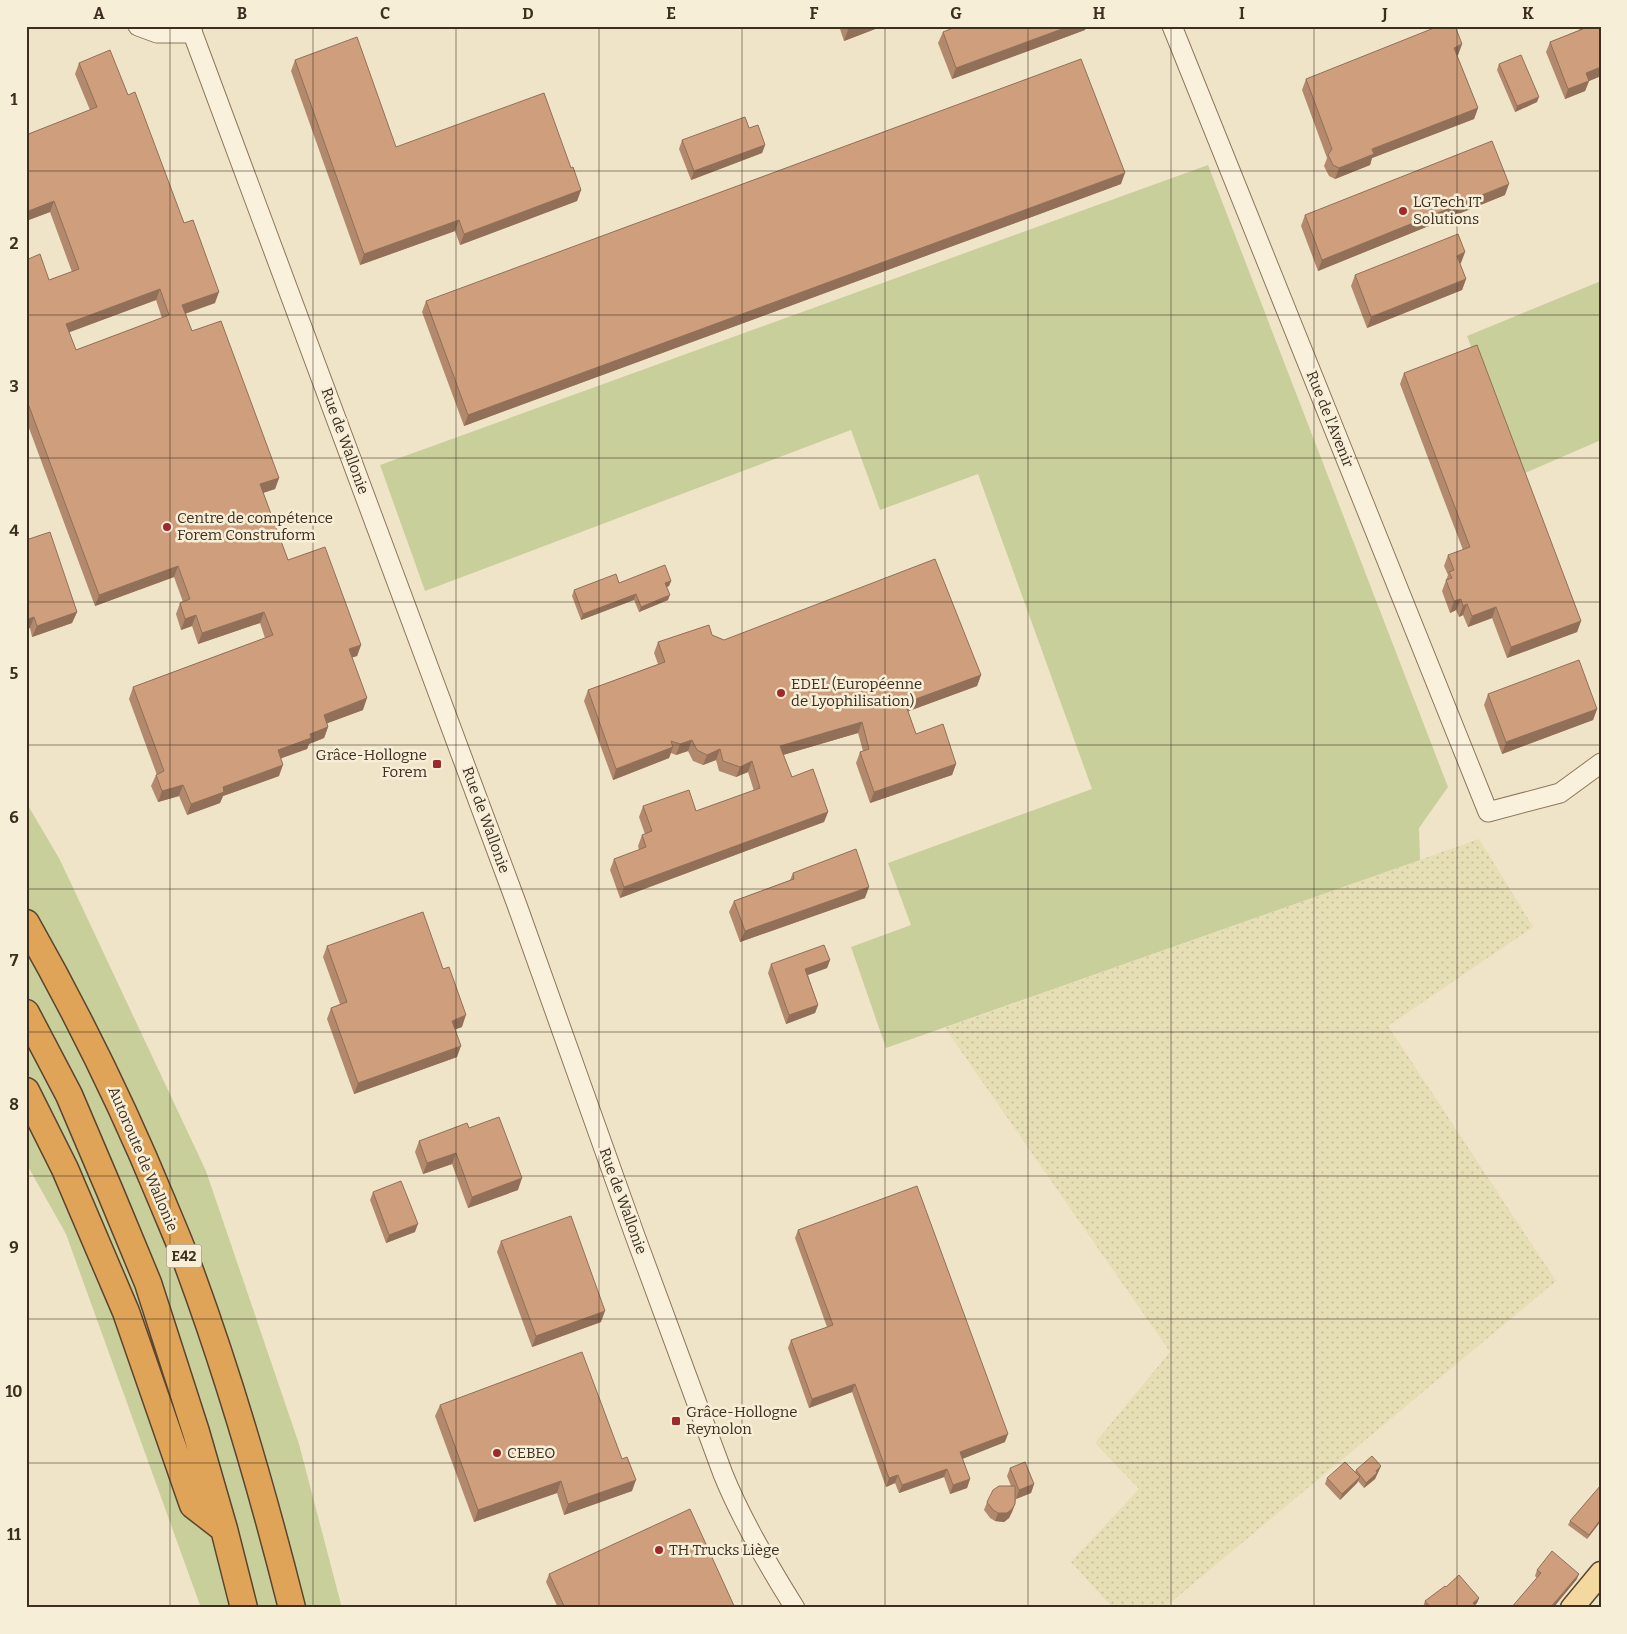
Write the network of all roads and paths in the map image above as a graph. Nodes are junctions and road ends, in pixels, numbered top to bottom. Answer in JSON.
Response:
{"nodes":[{"id":1,"x":138,"y":26,"type":"edge"},
{"id":2,"x":1172,"y":26,"type":"edge"},
{"id":3,"x":191,"y":30,"type":"edge"},
{"id":4,"x":1601,"y":763,"type":"edge"},
{"id":5,"x":26,"y":923,"type":"edge"},
{"id":6,"x":26,"y":1013,"type":"edge"},
{"id":7,"x":26,"y":1091,"type":"edge"},
{"id":8,"x":224,"y":1529,"type":"junction"},
{"id":9,"x":1601,"y":1573,"type":"edge"},
{"id":10,"x":244,"y":1608,"type":"edge"},
{"id":11,"x":292,"y":1608,"type":"edge"},
{"id":12,"x":795,"y":1608,"type":"edge"},
{"id":13,"x":1572,"y":1608,"type":"edge"}],
"edges":[{"from":1,"to":3,"type":"street"},
{"from":2,"to":4,"type":"street","name":"Rue de l'Avenir"},
{"from":3,"to":12,"type":"street","name":"Rue de Wallonie"},
{"from":5,"to":11,"type":"highway","name":"Autoroute de Wallonie","number":"E42"},
{"from":6,"to":8,"type":"highway"},
{"from":7,"to":8,"type":"highway"},
{"from":8,"to":10,"type":"highway"},
{"from":9,"to":13,"type":"main road"}]}
